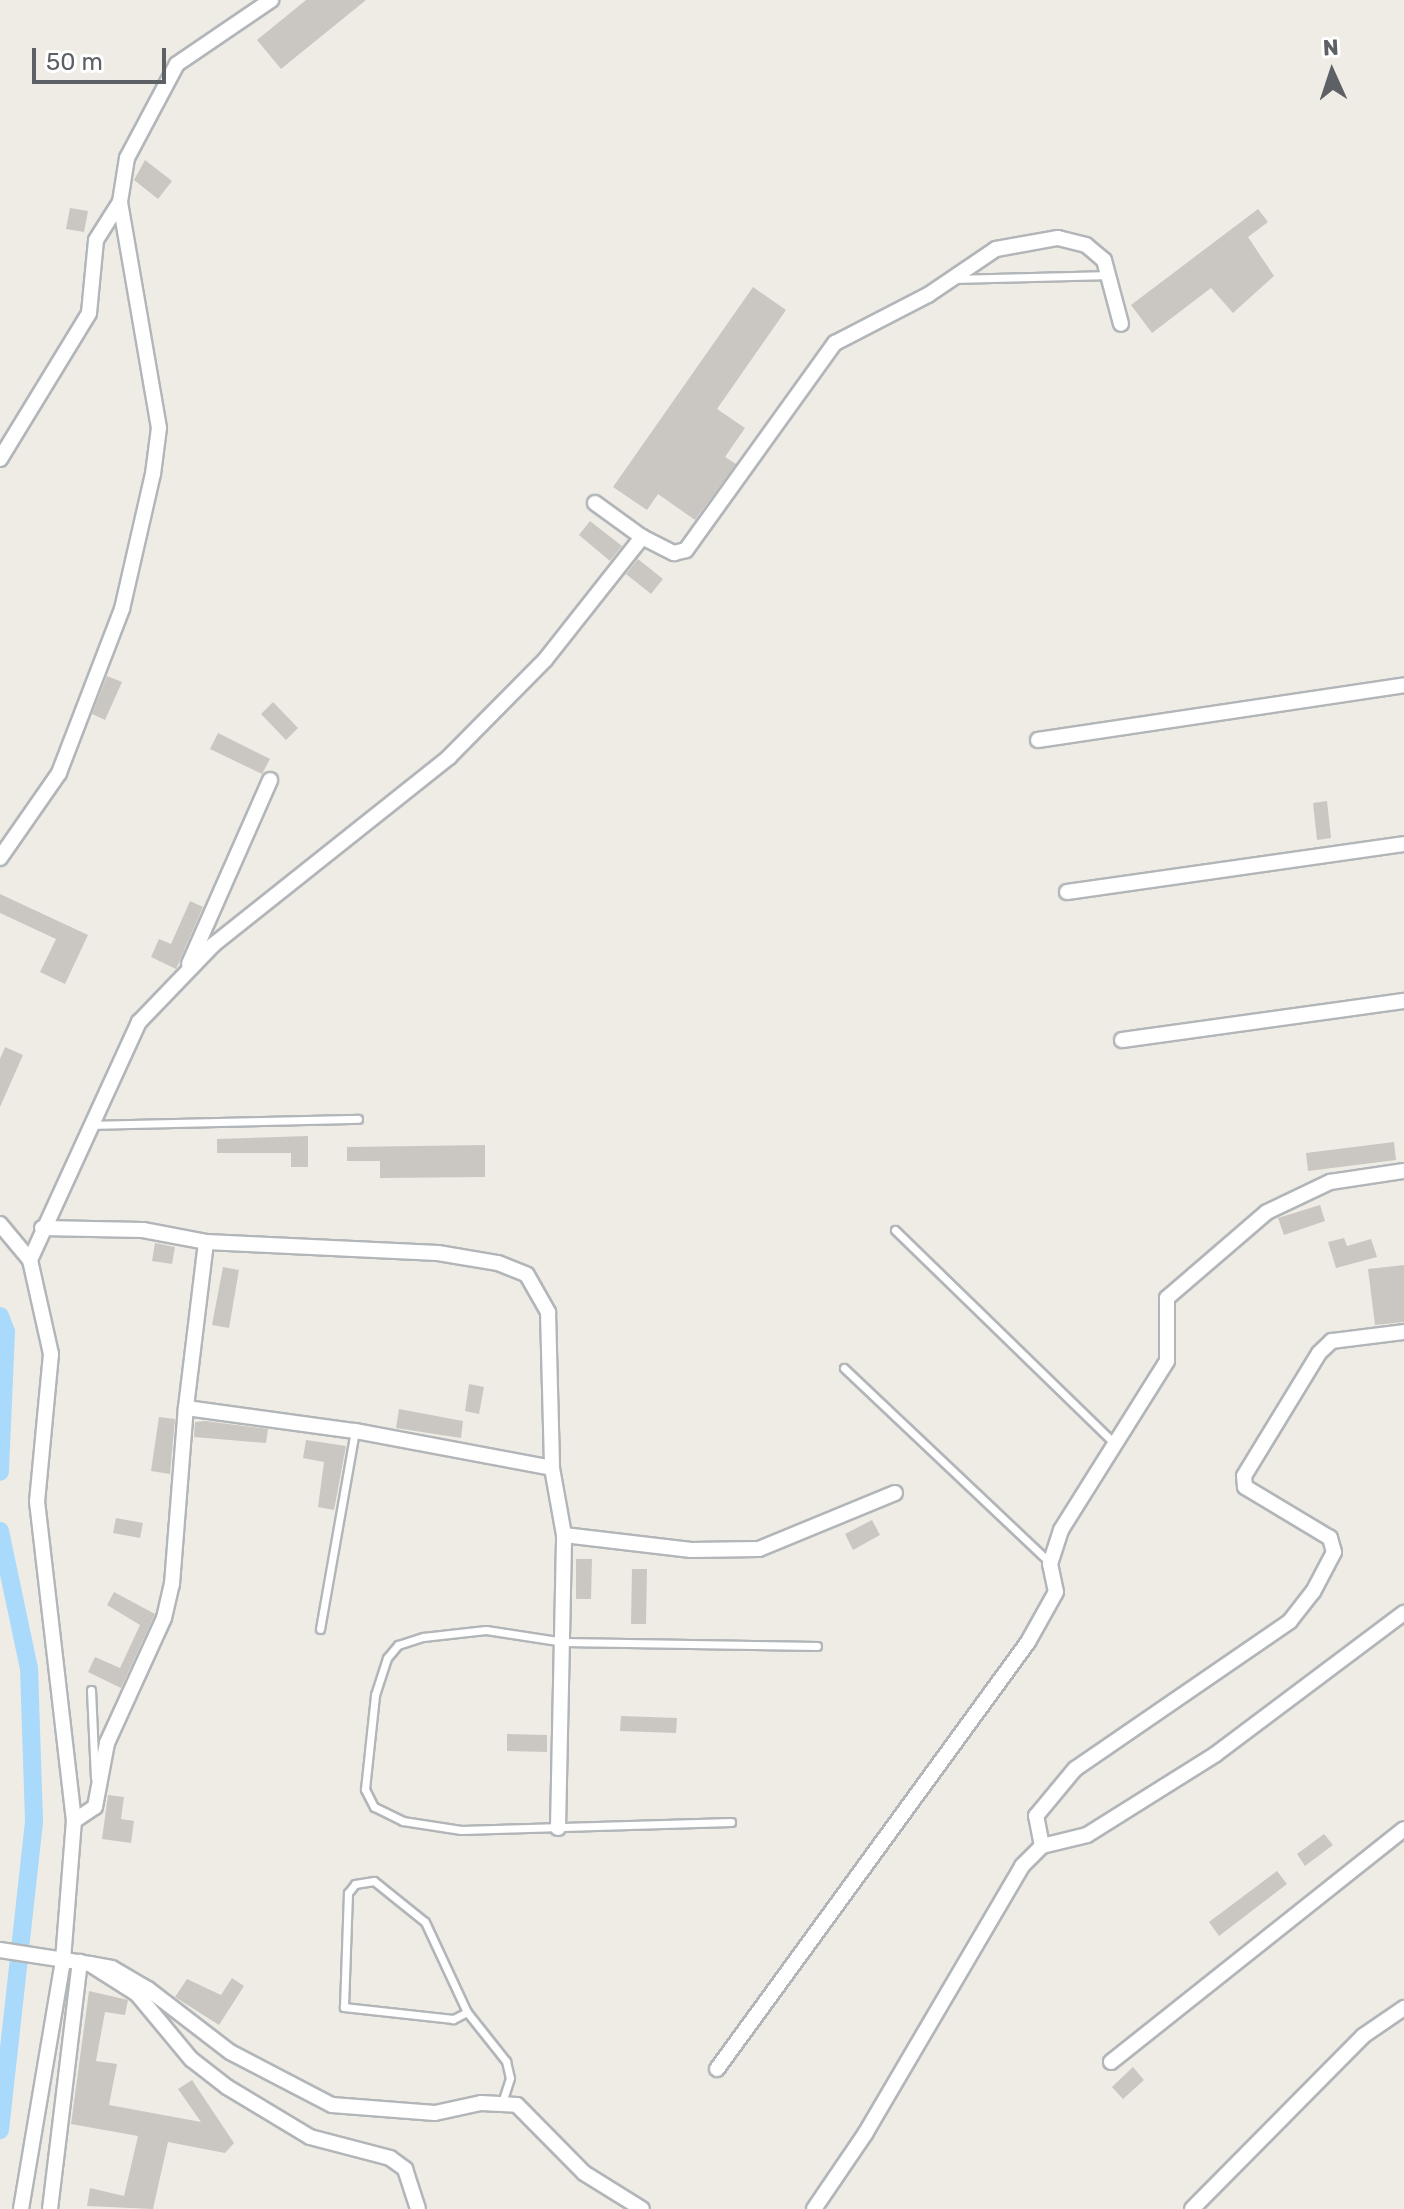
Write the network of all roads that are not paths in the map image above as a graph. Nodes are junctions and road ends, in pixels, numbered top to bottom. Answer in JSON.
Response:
{"nodes":[{"id":1,"x":271,"y":0,"type":"edge"},
{"id":2,"x":120,"y":202,"type":"junction"},
{"id":3,"x":1110,"y":275,"type":"junction"},
{"id":4,"x":951,"y":280,"type":"junction"},
{"id":5,"x":1121,"y":324,"type":"dead end"},
{"id":6,"x":0,"y":459,"type":"edge"},
{"id":7,"x":595,"y":503,"type":"dead end"},
{"id":8,"x":642,"y":537,"type":"junction"},
{"id":9,"x":1404,"y":685,"type":"edge"},
{"id":10,"x":1038,"y":740,"type":"dead end"},
{"id":11,"x":270,"y":780,"type":"dead end"},
{"id":12,"x":1404,"y":844,"type":"edge"},
{"id":13,"x":0,"y":858,"type":"edge"},
{"id":14,"x":1067,"y":892,"type":"dead end"},
{"id":15,"x":187,"y":968,"type":"junction"},
{"id":16,"x":1404,"y":1001,"type":"edge"},
{"id":17,"x":1122,"y":1040,"type":"dead end"},
{"id":18,"x":358,"y":1119,"type":"dead end"},
{"id":19,"x":88,"y":1125,"type":"junction"},
{"id":20,"x":1404,"y":1171,"type":"edge"},
{"id":21,"x":0,"y":1224,"type":"edge"},
{"id":22,"x":42,"y":1228,"type":"junction"},
{"id":23,"x":895,"y":1230,"type":"dead end"},
{"id":24,"x":206,"y":1242,"type":"junction"},
{"id":25,"x":30,"y":1260,"type":"junction"},
{"id":26,"x":1404,"y":1332,"type":"edge"},
{"id":27,"x":844,"y":1368,"type":"dead end"},
{"id":28,"x":186,"y":1408,"type":"junction"},
{"id":29,"x":355,"y":1431,"type":"junction"},
{"id":30,"x":1117,"y":1445,"type":"junction"},
{"id":31,"x":552,"y":1468,"type":"junction"},
{"id":32,"x":895,"y":1493,"type":"dead end"},
{"id":33,"x":564,"y":1535,"type":"junction"},
{"id":34,"x":1050,"y":1564,"type":"junction"},
{"id":35,"x":1404,"y":1613,"type":"edge"},
{"id":36,"x":320,"y":1629,"type":"dead end"},
{"id":37,"x":564,"y":1642,"type":"junction"},
{"id":38,"x":817,"y":1646,"type":"dead end"},
{"id":39,"x":91,"y":1690,"type":"dead end"},
{"id":40,"x":95,"y":1780,"type":"junction"},
{"id":41,"x":74,"y":1821,"type":"junction"},
{"id":42,"x":731,"y":1822,"type":"dead end"},
{"id":43,"x":558,"y":1828,"type":"junction"},
{"id":44,"x":1404,"y":1829,"type":"edge"},
{"id":45,"x":1042,"y":1846,"type":"junction"},
{"id":46,"x":0,"y":1950,"type":"edge"},
{"id":47,"x":63,"y":1960,"type":"junction"},
{"id":48,"x":85,"y":1963,"type":"junction"},
{"id":49,"x":1404,"y":2008,"type":"edge"},
{"id":50,"x":467,"y":2012,"type":"junction"},
{"id":51,"x":1111,"y":2062,"type":"dead end"},
{"id":52,"x":717,"y":2069,"type":"dead end"},
{"id":53,"x":502,"y":2102,"type":"junction"},
{"id":54,"x":21,"y":2209,"type":"edge"},
{"id":55,"x":50,"y":2209,"type":"edge"},
{"id":56,"x":418,"y":2209,"type":"edge"},
{"id":57,"x":642,"y":2209,"type":"edge"},
{"id":58,"x":814,"y":2209,"type":"edge"},
{"id":59,"x":1192,"y":2209,"type":"edge"}],
"edges":[{"from":1,"to":2,"type":"street"},
{"from":2,"to":6,"type":"street"},
{"from":2,"to":13,"type":"street"},
{"from":3,"to":4,"type":"lane"},
{"from":3,"to":4,"type":"street"},
{"from":3,"to":5,"type":"street"},
{"from":4,"to":8,"type":"street"},
{"from":7,"to":8,"type":"street"},
{"from":8,"to":15,"type":"street"},
{"from":9,"to":10,"type":"street"},
{"from":11,"to":15,"type":"street"},
{"from":12,"to":14,"type":"street"},
{"from":15,"to":19,"type":"street"},
{"from":16,"to":17,"type":"street"},
{"from":18,"to":19,"type":"lane"},
{"from":19,"to":22,"type":"street"},
{"from":20,"to":30,"type":"street"},
{"from":21,"to":25,"type":"street"},
{"from":22,"to":24,"type":"street"},
{"from":22,"to":25,"type":"street"},
{"from":23,"to":30,"type":"lane"},
{"from":24,"to":28,"type":"street"},
{"from":24,"to":31,"type":"street"},
{"from":25,"to":41,"type":"street"},
{"from":26,"to":45,"type":"street"},
{"from":27,"to":34,"type":"lane"},
{"from":28,"to":29,"type":"street"},
{"from":28,"to":40,"type":"street"},
{"from":29,"to":31,"type":"street"},
{"from":29,"to":36,"type":"lane"},
{"from":30,"to":34,"type":"street"},
{"from":31,"to":33,"type":"street"},
{"from":32,"to":33,"type":"street"},
{"from":33,"to":37,"type":"street"},
{"from":34,"to":52,"type":"street"},
{"from":35,"to":45,"type":"street"},
{"from":37,"to":38,"type":"lane"},
{"from":37,"to":43,"type":"street"},
{"from":37,"to":43,"type":"lane"},
{"from":39,"to":40,"type":"lane"},
{"from":40,"to":41,"type":"street"},
{"from":41,"to":47,"type":"street"},
{"from":42,"to":43,"type":"lane"},
{"from":44,"to":51,"type":"street"},
{"from":45,"to":58,"type":"street"},
{"from":46,"to":47,"type":"street"},
{"from":47,"to":48,"type":"street"},
{"from":47,"to":54,"type":"street"},
{"from":48,"to":53,"type":"street"},
{"from":48,"to":55,"type":"street"},
{"from":48,"to":56,"type":"street"},
{"from":49,"to":59,"type":"street"},
{"from":50,"to":50,"type":"lane"},
{"from":50,"to":53,"type":"lane"},
{"from":53,"to":57,"type":"street"}]}
